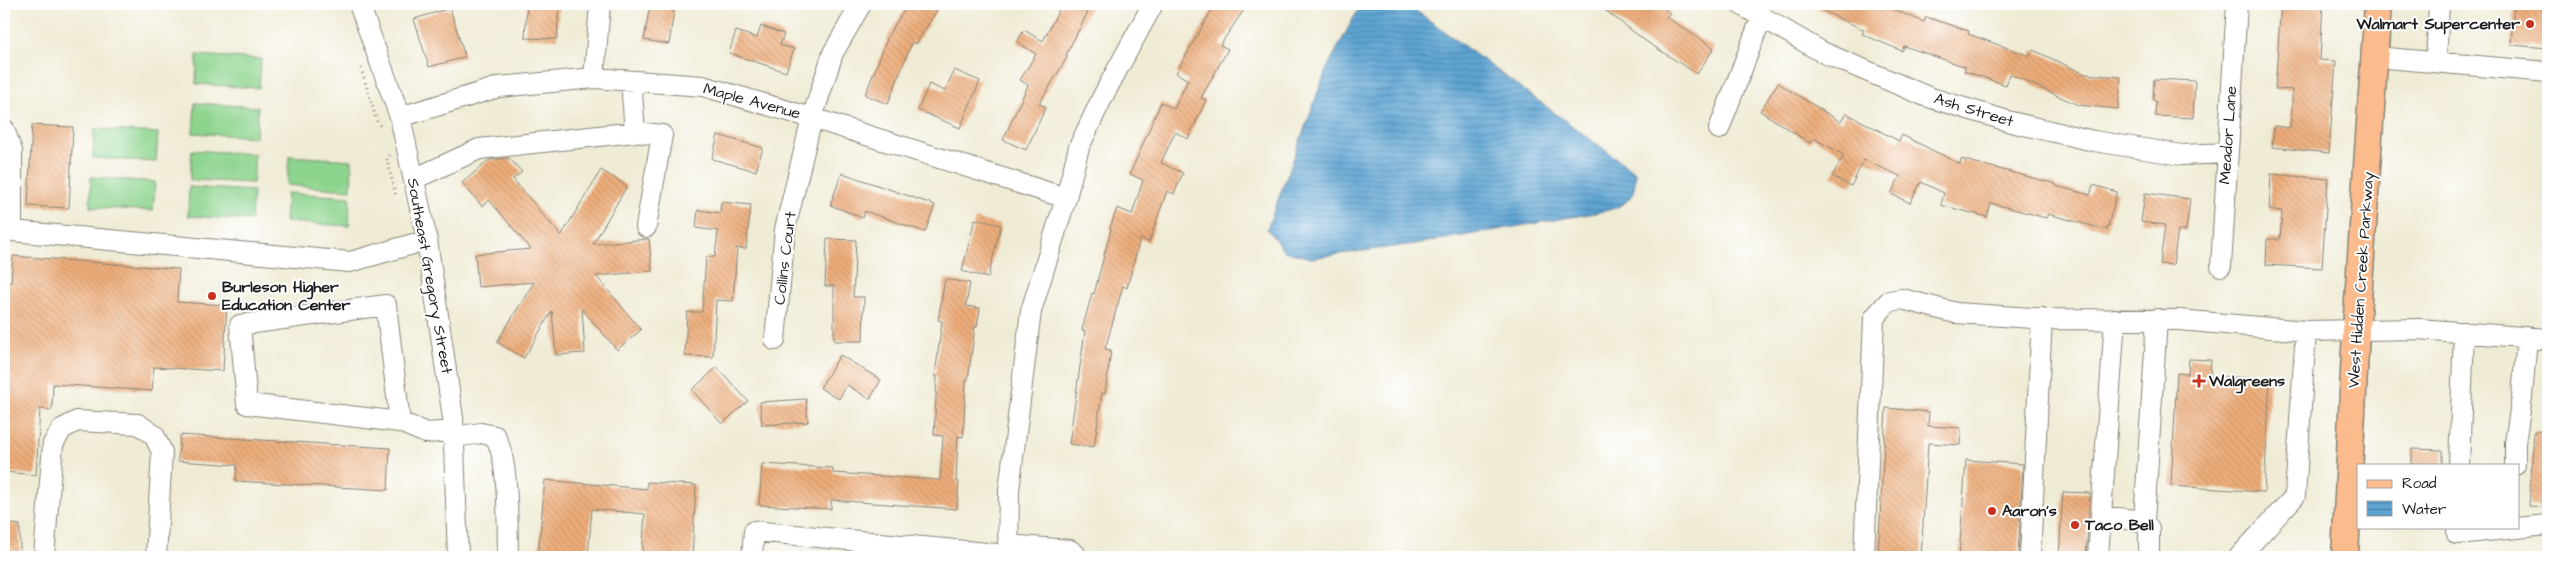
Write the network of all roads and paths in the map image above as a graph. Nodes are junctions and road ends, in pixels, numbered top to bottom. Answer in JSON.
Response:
{"nodes":[{"id":1,"x":359,"y":4,"type":"edge"},
{"id":2,"x":600,"y":4,"type":"edge"},
{"id":3,"x":860,"y":4,"type":"edge"},
{"id":4,"x":1152,"y":4,"type":"edge"},
{"id":5,"x":1740,"y":4,"type":"edge"},
{"id":6,"x":2238,"y":4,"type":"edge"},
{"id":7,"x":2378,"y":4,"type":"edge"},
{"id":8,"x":2439,"y":4,"type":"edge"},
{"id":9,"x":1762,"y":16,"type":"junction"},
{"id":10,"x":2375,"y":57,"type":"junction"},
{"id":11,"x":358,"y":59,"type":"dead end"},
{"id":12,"x":2436,"y":62,"type":"junction"},
{"id":13,"x":2548,"y":72,"type":"edge"},
{"id":14,"x":594,"y":78,"type":"junction"},
{"id":15,"x":631,"y":81,"type":"junction"},
{"id":16,"x":400,"y":117,"type":"junction"},
{"id":17,"x":812,"y":118,"type":"junction"},
{"id":18,"x":383,"y":128,"type":"dead end"},
{"id":19,"x":4,"y":129,"type":"edge"},
{"id":20,"x":1719,"y":129,"type":"dead end"},
{"id":21,"x":636,"y":132,"type":"junction"},
{"id":22,"x":392,"y":152,"type":"dead end"},
{"id":23,"x":2227,"y":153,"type":"junction"},
{"id":24,"x":414,"y":179,"type":"junction"},
{"id":25,"x":1066,"y":198,"type":"junction"},
{"id":26,"x":398,"y":203,"type":"dead end"},
{"id":27,"x":646,"y":227,"type":"dead end"},
{"id":28,"x":427,"y":240,"type":"junction"},
{"id":29,"x":2221,"y":266,"type":"dead end"},
{"id":30,"x":2042,"y":318,"type":"junction"},
{"id":31,"x":2115,"y":319,"type":"junction"},
{"id":32,"x":2157,"y":319,"type":"junction"},
{"id":33,"x":2356,"y":330,"type":"junction"},
{"id":34,"x":2306,"y":331,"type":"junction"},
{"id":35,"x":2464,"y":332,"type":"junction"},
{"id":36,"x":2527,"y":337,"type":"junction"},
{"id":37,"x":2548,"y":338,"type":"edge"},
{"id":38,"x":776,"y":340,"type":"dead end"},
{"id":39,"x":400,"y":422,"type":"junction"},
{"id":40,"x":455,"y":434,"type":"junction"},
{"id":41,"x":2460,"y":464,"type":"edge"},
{"id":42,"x":2515,"y":464,"type":"edge"},
{"id":43,"x":2101,"y":516,"type":"junction"},
{"id":44,"x":2144,"y":521,"type":"junction"},
{"id":45,"x":2548,"y":525,"type":"edge"},
{"id":46,"x":2457,"y":528,"type":"edge"},
{"id":47,"x":2515,"y":528,"type":"edge"},
{"id":48,"x":2520,"y":528,"type":"edge"},
{"id":49,"x":2346,"y":545,"type":"edge"},
{"id":50,"x":1008,"y":553,"type":"edge"},
{"id":51,"x":44,"y":557,"type":"edge"},
{"id":52,"x":156,"y":557,"type":"edge"},
{"id":53,"x":458,"y":557,"type":"edge"},
{"id":54,"x":508,"y":557,"type":"edge"},
{"id":55,"x":752,"y":557,"type":"edge"},
{"id":56,"x":1074,"y":557,"type":"edge"},
{"id":57,"x":1864,"y":557,"type":"edge"},
{"id":58,"x":2030,"y":557,"type":"edge"},
{"id":59,"x":2098,"y":557,"type":"edge"},
{"id":60,"x":2149,"y":557,"type":"edge"},
{"id":61,"x":2239,"y":557,"type":"edge"},
{"id":62,"x":2366,"y":557,"type":"edge"}],
"edges":[{"from":1,"to":16,"type":"street","name":"Southeast Gregory Street"},
{"from":2,"to":14,"type":"street"},
{"from":3,"to":17,"type":"street","name":"Collins Court"},
{"from":4,"to":25,"type":"street"},
{"from":5,"to":9,"type":"street","name":"Ash Street"},
{"from":6,"to":23,"type":"street","name":"Meador Lane"},
{"from":7,"to":10,"type":"main road","name":"West Hidden Creek Parkway"},
{"from":8,"to":12,"type":"street"},
{"from":9,"to":20,"type":"street"},
{"from":9,"to":23,"type":"street","name":"Ash Street"},
{"from":10,"to":12,"type":"street"},
{"from":10,"to":33,"type":"main road","name":"West Hidden Creek Parkway"},
{"from":11,"to":18,"type":"path"},
{"from":12,"to":13,"type":"street"},
{"from":14,"to":15,"type":"street","name":"Maple Avenue"},
{"from":14,"to":16,"type":"street","name":"Maple Avenue"},
{"from":15,"to":17,"type":"street","name":"Maple Avenue"},
{"from":15,"to":21,"type":"street"},
{"from":16,"to":24,"type":"street","name":"Southeast Gregory Street"},
{"from":17,"to":25,"type":"street","name":"Maple Avenue"},
{"from":17,"to":38,"type":"street","name":"Collins Court"},
{"from":19,"to":28,"type":"street"},
{"from":21,"to":24,"type":"street"},
{"from":21,"to":27,"type":"street"},
{"from":22,"to":26,"type":"path"},
{"from":23,"to":29,"type":"street","name":"Meador Lane"},
{"from":24,"to":28,"type":"street","name":"Southeast Gregory Street"},
{"from":25,"to":50,"type":"street"},
{"from":28,"to":40,"type":"street","name":"Southeast Gregory Street"},
{"from":30,"to":31,"type":"street"},
{"from":30,"to":57,"type":"street"},
{"from":30,"to":58,"type":"street"},
{"from":31,"to":32,"type":"street"},
{"from":31,"to":43,"type":"street"},
{"from":32,"to":34,"type":"street"},
{"from":32,"to":44,"type":"street"},
{"from":33,"to":34,"type":"street"},
{"from":33,"to":35,"type":"street"},
{"from":33,"to":49,"type":"main road","name":"West Hidden Creek Parkway"},
{"from":34,"to":61,"type":"street"},
{"from":35,"to":36,"type":"street"},
{"from":35,"to":41,"type":"street"},
{"from":36,"to":37,"type":"street"},
{"from":36,"to":42,"type":"street"},
{"from":39,"to":39,"type":"street"},
{"from":39,"to":40,"type":"street"},
{"from":40,"to":53,"type":"street","name":"Southeast Gregory Street"},
{"from":40,"to":54,"type":"street"},
{"from":43,"to":44,"type":"street"},
{"from":43,"to":59,"type":"street"},
{"from":44,"to":60,"type":"street"},
{"from":45,"to":48,"type":"street"},
{"from":46,"to":47,"type":"street"},
{"from":49,"to":62,"type":"main road"},
{"from":50,"to":55,"type":"street"},
{"from":50,"to":56,"type":"street"},
{"from":51,"to":52,"type":"street"}]}
